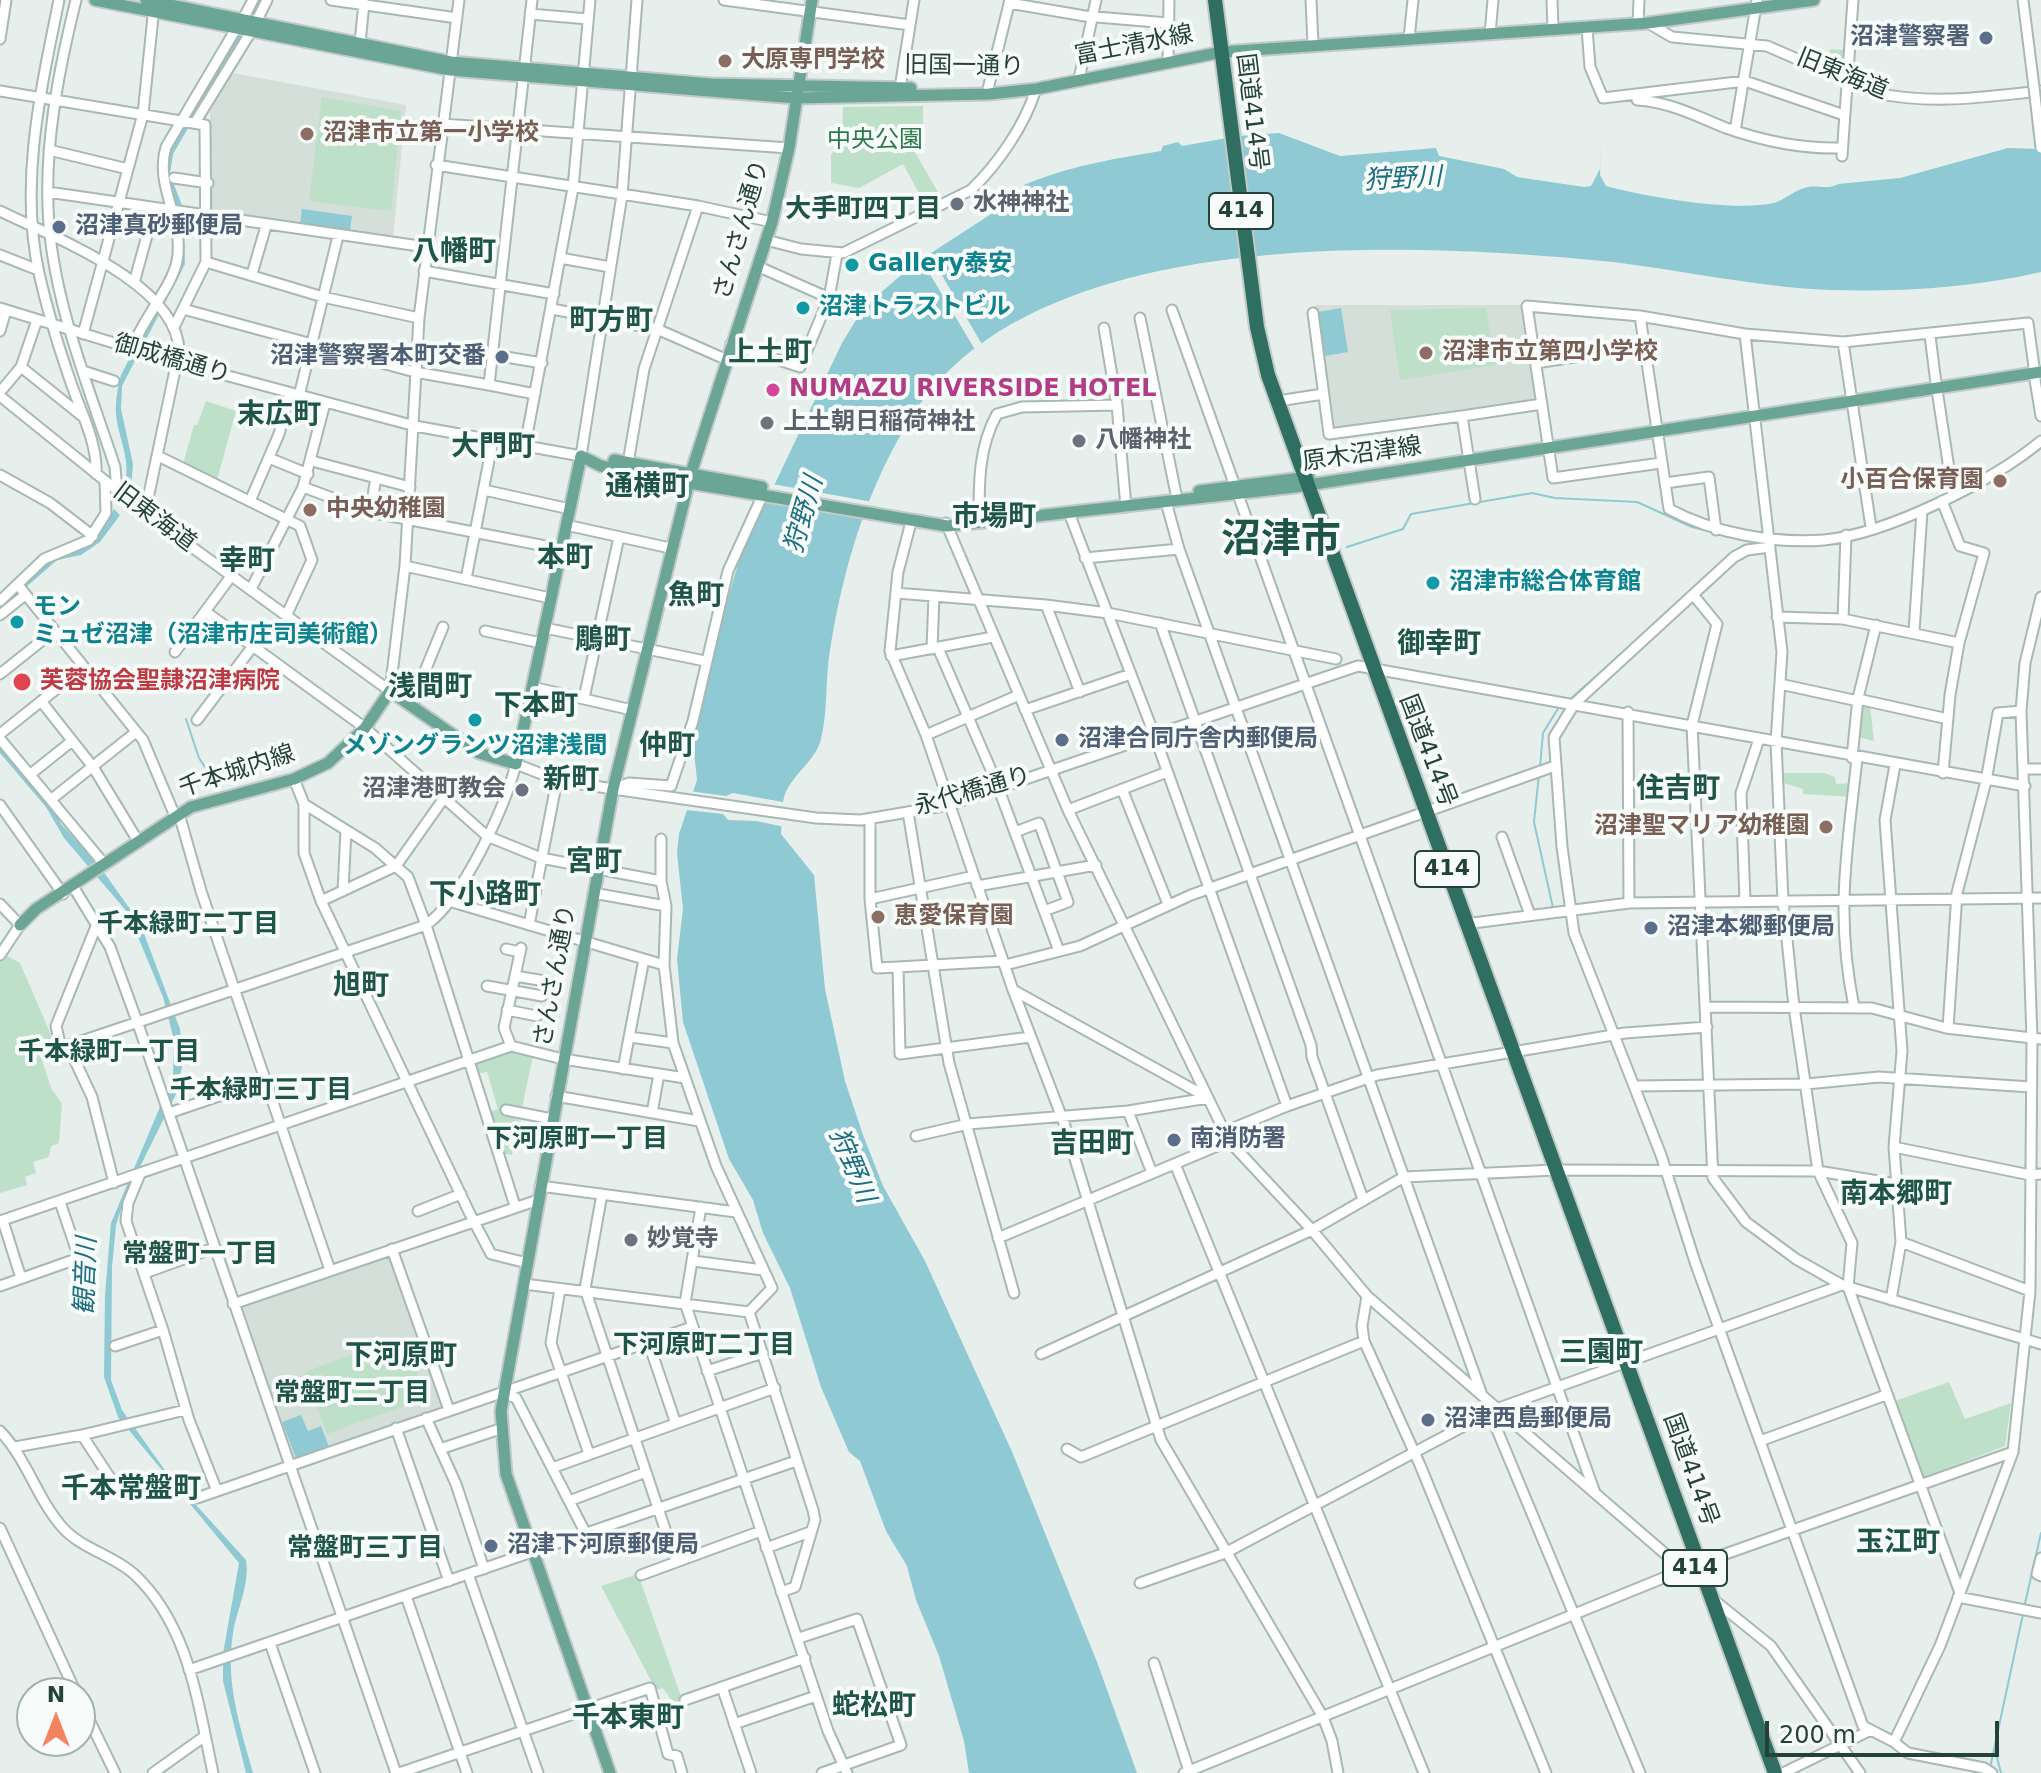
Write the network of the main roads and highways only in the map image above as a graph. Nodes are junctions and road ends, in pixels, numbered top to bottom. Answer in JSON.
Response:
{"nodes":[{"id":1,"x":95,"y":0,"type":"edge"},
{"id":2,"x":1215,"y":0,"type":"edge"},
{"id":3,"x":1814,"y":0,"type":"edge"},
{"id":4,"x":152,"y":3,"type":"edge"},
{"id":5,"x":1757,"y":4,"type":"edge"},
{"id":6,"x":811,"y":5,"type":"edge"},
{"id":7,"x":246,"y":24,"type":"junction"},
{"id":8,"x":1222,"y":52,"type":"junction"},
{"id":9,"x":450,"y":66,"type":"junction"},
{"id":10,"x":1036,"y":89,"type":"junction"},
{"id":11,"x":797,"y":93,"type":"junction"},
{"id":12,"x":2038,"y":370,"type":"edge"},
{"id":13,"x":690,"y":478,"type":"junction"},
{"id":14,"x":1307,"y":481,"type":"junction"},
{"id":15,"x":1235,"y":490,"type":"junction"},
{"id":16,"x":1126,"y":504,"type":"junction"},
{"id":17,"x":979,"y":520,"type":"junction"},
{"id":18,"x":16,"y":930,"type":"road end"},
{"id":19,"x":1708,"y":1597,"type":"junction"},
{"id":20,"x":610,"y":1773,"type":"edge"},
{"id":21,"x":1765,"y":1773,"type":"edge"},
{"id":22,"x":1775,"y":1773,"type":"edge"}],
"edges":[{"from":1,"to":4,"type":"main road","name":"旧国一通り"},
{"from":2,"to":8,"type":"highway","name":"国道414号","number":"414"},
{"from":3,"to":5,"type":"main road","name":"富士清水線"},
{"from":4,"to":7,"type":"main road","name":"旧国一通り"},
{"from":5,"to":8,"type":"main road","name":"富士清水線"},
{"from":6,"to":11,"type":"main road","name":"さんさん通り"},
{"from":7,"to":9,"type":"main road","name":"旧国一通り"},
{"from":7,"to":9,"type":"main road","name":"旧国一通り"},
{"from":8,"to":10,"type":"main road","name":"富士清水線"},
{"from":8,"to":14,"type":"highway","name":"国道414号","number":"414"},
{"from":9,"to":11,"type":"main road","name":"旧国一通り"},
{"from":10,"to":11,"type":"main road","name":"旧国一通り"},
{"from":10,"to":11,"type":"main road","name":"旧国一通り"},
{"from":11,"to":13,"type":"main road","name":"さんさん通り"},
{"from":12,"to":14,"type":"main road","name":"原木沼津線"},
{"from":13,"to":17,"type":"main road","name":"原木沼津線"},
{"from":13,"to":18,"type":"main road","name":"千本城内線"},
{"from":13,"to":20,"type":"main road","name":"さんさん通り"},
{"from":14,"to":15,"type":"main road","name":"原木沼津線"},
{"from":14,"to":19,"type":"highway","name":"国道414号","number":"414"},
{"from":15,"to":16,"type":"main road","name":"原木沼津線"},
{"from":15,"to":16,"type":"main road","name":"原木沼津線"},
{"from":16,"to":17,"type":"main road","name":"原木沼津線"},
{"from":16,"to":17,"type":"main road","name":"原木沼津線"},
{"from":19,"to":21,"type":"highway","name":"国道414号","number":"414"},
{"from":19,"to":22,"type":"highway","name":"国道414号","number":"414"}]}
